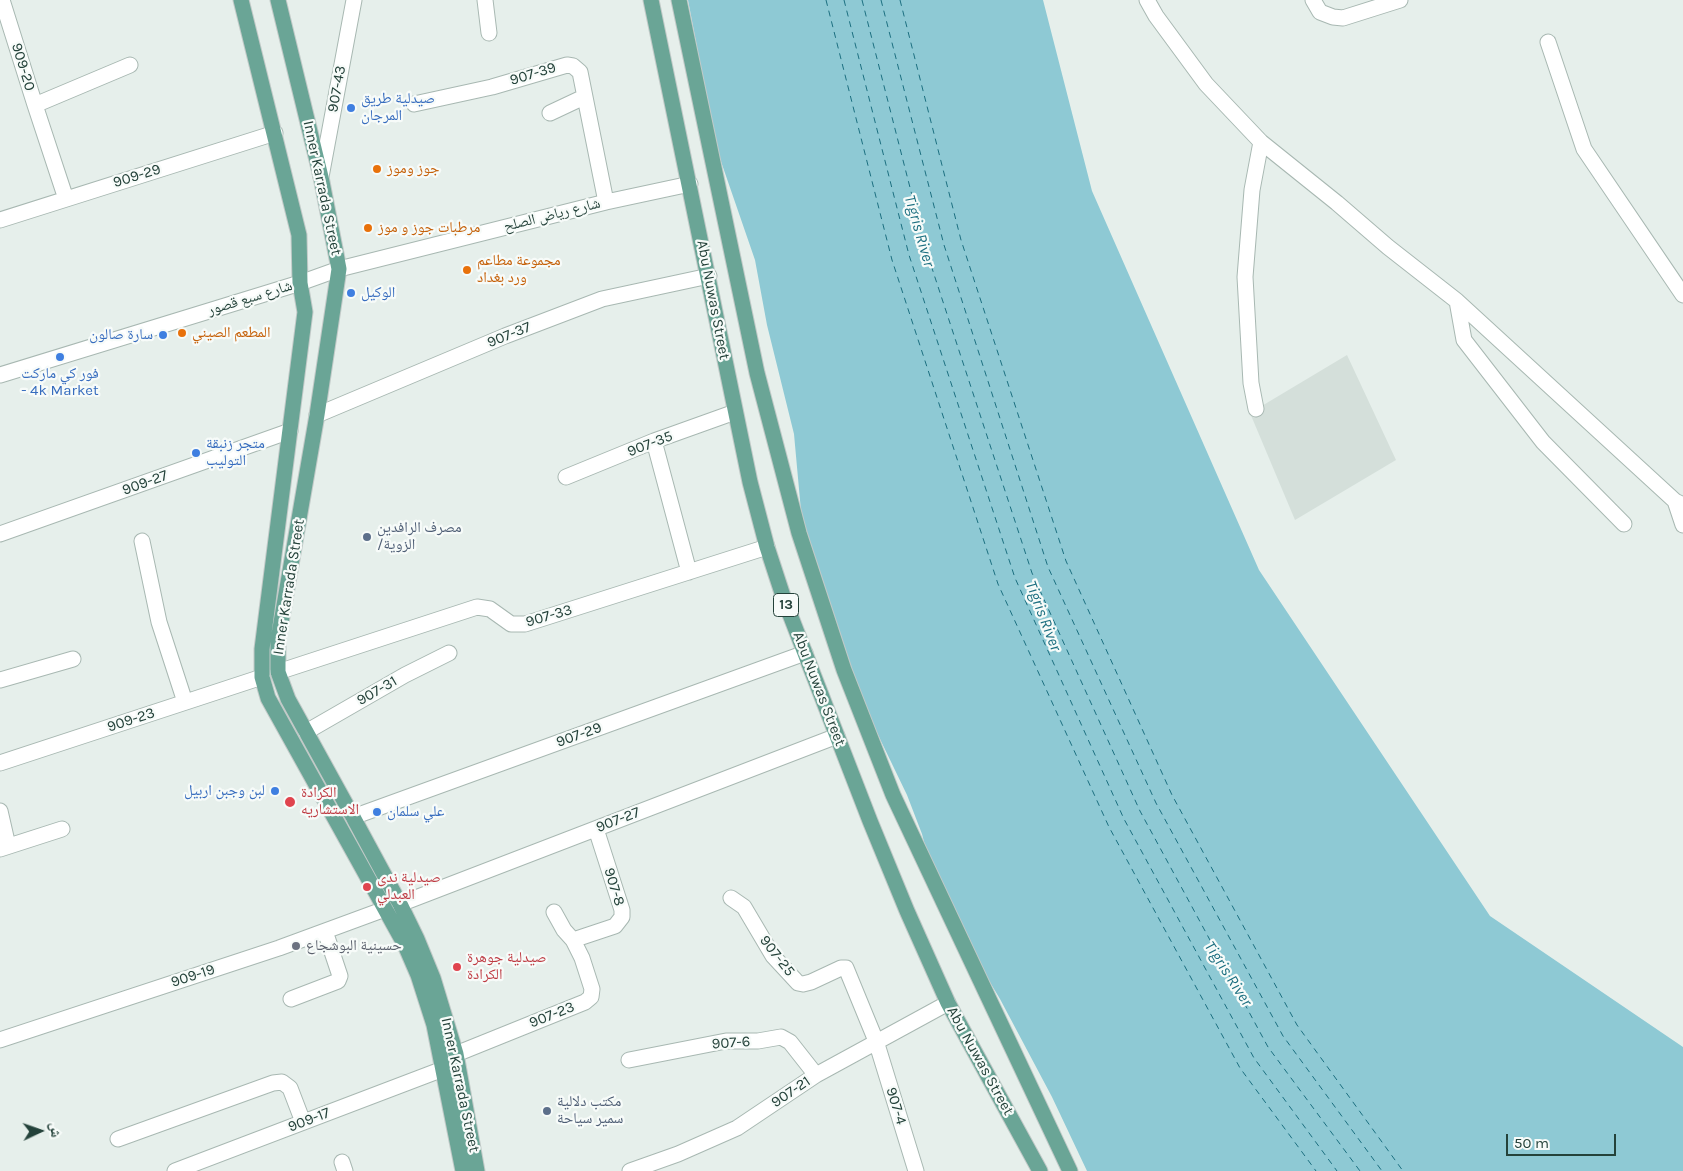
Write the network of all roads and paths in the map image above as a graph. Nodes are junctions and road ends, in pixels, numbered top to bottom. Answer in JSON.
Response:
{"nodes":[{"id":1,"x":2,"y":0,"type":"edge"},
{"id":2,"x":241,"y":0,"type":"edge"},
{"id":3,"x":278,"y":0,"type":"edge"},
{"id":4,"x":354,"y":0,"type":"edge"},
{"id":5,"x":485,"y":0,"type":"edge"},
{"id":6,"x":651,"y":0,"type":"edge"},
{"id":7,"x":679,"y":0,"type":"edge"},
{"id":8,"x":1147,"y":0,"type":"edge"},
{"id":9,"x":1314,"y":0,"type":"edge"},
{"id":10,"x":1400,"y":0,"type":"edge"},
{"id":11,"x":489,"y":33,"type":"dead end"},
{"id":12,"x":1548,"y":42,"type":"dead end"},
{"id":13,"x":130,"y":65,"type":"dead end"},
{"id":14,"x":584,"y":97,"type":"junction"},
{"id":15,"x":414,"y":104,"type":"dead end"},
{"id":16,"x":35,"y":105,"type":"junction"},
{"id":17,"x":550,"y":113,"type":"dead end"},
{"id":18,"x":275,"y":134,"type":"junction"},
{"id":19,"x":1262,"y":142,"type":"junction"},
{"id":20,"x":321,"y":177,"type":"junction"},
{"id":21,"x":690,"y":184,"type":"junction"},
{"id":22,"x":66,"y":199,"type":"junction"},
{"id":23,"x":606,"y":202,"type":"junction"},
{"id":24,"x":0,"y":220,"type":"edge"},
{"id":25,"x":339,"y":269,"type":"junction"},
{"id":26,"x":709,"y":276,"type":"junction"},
{"id":27,"x":300,"y":283,"type":"junction"},
{"id":28,"x":1683,"y":295,"type":"edge"},
{"id":29,"x":1457,"y":301,"type":"junction"},
{"id":30,"x":0,"y":375,"type":"edge"},
{"id":31,"x":1256,"y":409,"type":"dead end"},
{"id":32,"x":735,"y":412,"type":"junction"},
{"id":33,"x":317,"y":415,"type":"junction"},
{"id":34,"x":290,"y":431,"type":"junction"},
{"id":35,"x":654,"y":441,"type":"junction"},
{"id":36,"x":566,"y":477,"type":"dead end"},
{"id":37,"x":1679,"y":503,"type":"edge"},
{"id":38,"x":1624,"y":524,"type":"dead end"},
{"id":39,"x":1683,"y":526,"type":"edge"},
{"id":40,"x":0,"y":534,"type":"edge"},
{"id":41,"x":142,"y":541,"type":"dead end"},
{"id":42,"x":766,"y":547,"type":"junction"},
{"id":43,"x":689,"y":572,"type":"junction"},
{"id":44,"x":805,"y":653,"type":"junction"},
{"id":45,"x":449,"y":654,"type":"dead end"},
{"id":46,"x":73,"y":659,"type":"dead end"},
{"id":47,"x":278,"y":672,"type":"junction"},
{"id":48,"x":262,"y":677,"type":"junction"},
{"id":49,"x":0,"y":680,"type":"edge"},
{"id":50,"x":185,"y":702,"type":"junction"},
{"id":51,"x":306,"y":732,"type":"junction"},
{"id":52,"x":837,"y":736,"type":"junction"},
{"id":53,"x":0,"y":763,"type":"edge"},
{"id":54,"x":0,"y":811,"type":"edge"},
{"id":55,"x":353,"y":817,"type":"junction"},
{"id":56,"x":62,"y":829,"type":"dead end"},
{"id":57,"x":596,"y":829,"type":"junction"},
{"id":58,"x":4,"y":848,"type":"edge"},
{"id":59,"x":731,"y":898,"type":"dead end"},
{"id":60,"x":392,"y":907,"type":"junction"},
{"id":61,"x":554,"y":912,"type":"dead end"},
{"id":62,"x":325,"y":931,"type":"junction"},
{"id":63,"x":573,"y":940,"type":"junction"},
{"id":64,"x":291,"y":999,"type":"dead end"},
{"id":65,"x":948,"y":1003,"type":"junction"},
{"id":66,"x":0,"y":1040,"type":"edge"},
{"id":67,"x":876,"y":1041,"type":"junction"},
{"id":68,"x":456,"y":1054,"type":"junction"},
{"id":69,"x":629,"y":1060,"type":"dead end"},
{"id":70,"x":443,"y":1069,"type":"junction"},
{"id":71,"x":816,"y":1075,"type":"junction"},
{"id":72,"x":303,"y":1122,"type":"junction"},
{"id":73,"x":118,"y":1139,"type":"dead end"},
{"id":74,"x":175,"y":1171,"type":"edge"},
{"id":75,"x":463,"y":1171,"type":"edge"},
{"id":76,"x":477,"y":1171,"type":"edge"},
{"id":77,"x":630,"y":1171,"type":"edge"},
{"id":78,"x":916,"y":1171,"type":"edge"},
{"id":79,"x":1040,"y":1171,"type":"edge"},
{"id":80,"x":1070,"y":1171,"type":"edge"}],
"edges":[{"from":1,"to":16,"type":"street","name":"909-20"},
{"from":2,"to":18,"type":"main road","name":"Inner Karrada Street"},
{"from":3,"to":20,"type":"main road","name":"Inner Karrada Street"},
{"from":4,"to":20,"type":"street","name":"907-43"},
{"from":5,"to":11,"type":"street"},
{"from":6,"to":21,"type":"main road","name":"Abu Nuwas Street","number":"13"},
{"from":7,"to":80,"type":"main road","name":"Abu Nuwas Street","number":"13"},
{"from":8,"to":19,"type":"street"},
{"from":9,"to":10,"type":"street"},
{"from":12,"to":28,"type":"street"},
{"from":13,"to":16,"type":"street","name":"909-20"},
{"from":14,"to":15,"type":"street","name":"907-39"},
{"from":14,"to":17,"type":"street"},
{"from":14,"to":23,"type":"street","name":"907-39"},
{"from":16,"to":22,"type":"street","name":"909-20"},
{"from":18,"to":22,"type":"street","name":"909-29"},
{"from":18,"to":27,"type":"main road","name":"Inner Karrada Street"},
{"from":19,"to":29,"type":"street"},
{"from":19,"to":31,"type":"street"},
{"from":20,"to":25,"type":"main road","name":"Inner Karrada Street"},
{"from":21,"to":23,"type":"street","name":"شارع رياض الصلح"},
{"from":21,"to":26,"type":"main road","name":"Abu Nuwas Street","number":"13"},
{"from":22,"to":24,"type":"street","name":"909-29"},
{"from":23,"to":25,"type":"street","name":"شارع رياض الصلح"},
{"from":25,"to":27,"type":"street","name":"شارع رياض الصلح"},
{"from":25,"to":33,"type":"main road","name":"Inner Karrada Street"},
{"from":26,"to":32,"type":"main road","name":"Abu Nuwas Street","number":"13"},
{"from":26,"to":33,"type":"street","name":"907-37"},
{"from":27,"to":30,"type":"street","name":"شارع سبع قصور"},
{"from":27,"to":34,"type":"main road","name":"Inner Karrada Street"},
{"from":29,"to":37,"type":"street"},
{"from":29,"to":38,"type":"street"},
{"from":32,"to":35,"type":"street","name":"907-35"},
{"from":32,"to":42,"type":"main road","name":"Abu Nuwas Street","number":"13"},
{"from":33,"to":47,"type":"main road","name":"Inner Karrada Street"},
{"from":34,"to":40,"type":"street","name":"909-27"},
{"from":34,"to":48,"type":"main road","name":"Inner Karrada Street"},
{"from":35,"to":36,"type":"street","name":"907-35"},
{"from":35,"to":43,"type":"street"},
{"from":37,"to":39,"type":"street"},
{"from":41,"to":50,"type":"street"},
{"from":42,"to":43,"type":"street","name":"907-33"},
{"from":42,"to":44,"type":"main road","name":"Abu Nuwas Street","number":"13"},
{"from":43,"to":47,"type":"street","name":"907-33"},
{"from":44,"to":52,"type":"main road","name":"Abu Nuwas Street","number":"13"},
{"from":44,"to":55,"type":"street","name":"907-29"},
{"from":45,"to":51,"type":"street","name":"907-31"},
{"from":46,"to":49,"type":"street"},
{"from":47,"to":51,"type":"main road","name":"Inner Karrada Street"},
{"from":48,"to":50,"type":"street","name":"909-23"},
{"from":48,"to":60,"type":"main road","name":"Inner Karrada Street"},
{"from":50,"to":53,"type":"street","name":"909-23"},
{"from":51,"to":55,"type":"main road","name":"Inner Karrada Street"},
{"from":52,"to":57,"type":"street","name":"907-27"},
{"from":52,"to":65,"type":"main road","name":"Abu Nuwas Street","number":"13"},
{"from":54,"to":58,"type":"street"},
{"from":55,"to":60,"type":"main road","name":"Inner Karrada Street"},
{"from":56,"to":58,"type":"street"},
{"from":57,"to":60,"type":"street","name":"907-27"},
{"from":57,"to":63,"type":"street","name":"907-8"},
{"from":59,"to":67,"type":"street","name":"907-25"},
{"from":60,"to":62,"type":"street","name":"909-19"},
{"from":60,"to":68,"type":"main road","name":"Inner Karrada Street"},
{"from":60,"to":70,"type":"main road","name":"Inner Karrada Street"},
{"from":61,"to":63,"type":"street"},
{"from":62,"to":64,"type":"street"},
{"from":62,"to":66,"type":"street","name":"909-19"},
{"from":63,"to":68,"type":"street","name":"907-23"},
{"from":65,"to":67,"type":"street","name":"907-21"},
{"from":65,"to":79,"type":"main road","name":"Abu Nuwas Street","number":"13"},
{"from":67,"to":71,"type":"street","name":"907-21"},
{"from":67,"to":78,"type":"street","name":"907-4"},
{"from":68,"to":76,"type":"main road","name":"Inner Karrada Street"},
{"from":69,"to":71,"type":"street","name":"907-6"},
{"from":70,"to":72,"type":"street","name":"909-17"},
{"from":70,"to":75,"type":"main road","name":"Inner Karrada Street"},
{"from":71,"to":77,"type":"street","name":"907-21"},
{"from":72,"to":73,"type":"street"},
{"from":72,"to":74,"type":"street","name":"909-17"}]}
